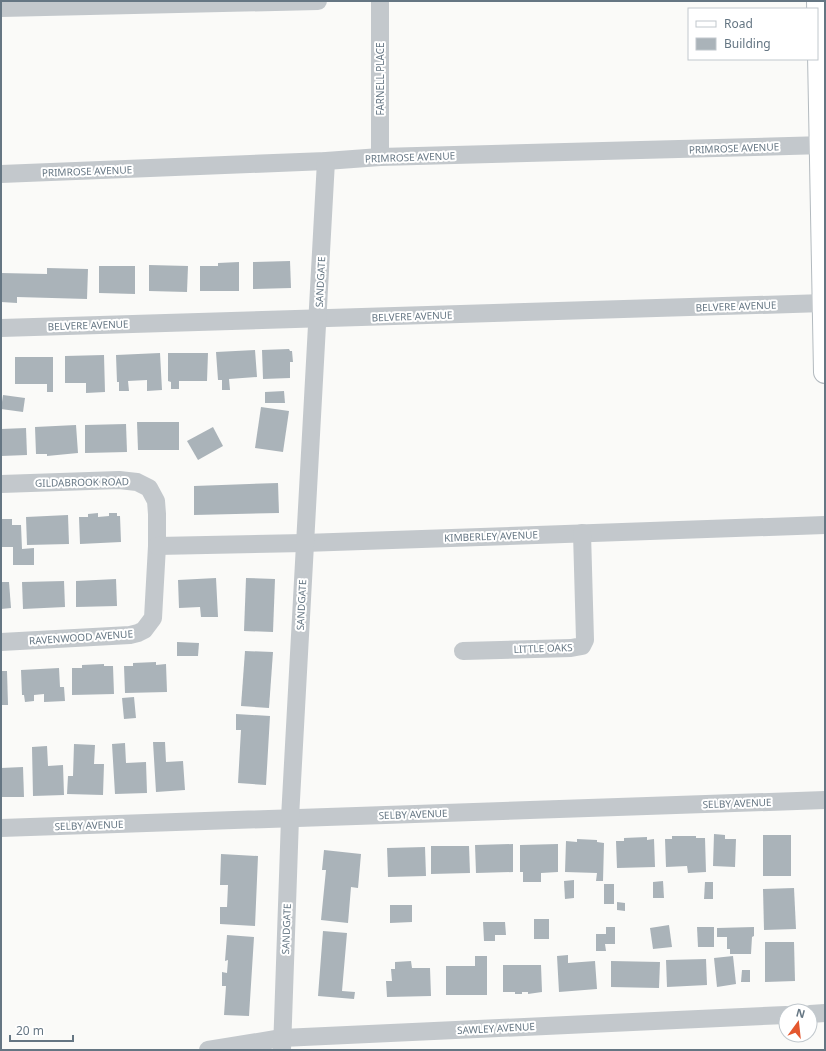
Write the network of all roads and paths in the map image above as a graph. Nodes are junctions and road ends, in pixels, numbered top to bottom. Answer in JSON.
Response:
{"nodes":[{"id":1,"x":318,"y":1,"type":"edge"},
{"id":2,"x":380,"y":1,"type":"edge"},
{"id":3,"x":818,"y":1,"type":"edge"},
{"id":4,"x":1,"y":8,"type":"edge"},
{"id":5,"x":822,"y":145,"type":"edge"},
{"id":6,"x":380,"y":158,"type":"junction"},
{"id":7,"x":326,"y":161,"type":"junction"},
{"id":8,"x":1,"y":174,"type":"edge"},
{"id":9,"x":824,"y":303,"type":"junction"},
{"id":10,"x":318,"y":318,"type":"junction"},
{"id":11,"x":1,"y":328,"type":"edge"},
{"id":12,"x":825,"y":372,"type":"edge"},
{"id":13,"x":1,"y":484,"type":"edge"},
{"id":14,"x":825,"y":525,"type":"edge"},
{"id":15,"x":582,"y":533,"type":"junction"},
{"id":16,"x":304,"y":543,"type":"junction"},
{"id":17,"x":157,"y":546,"type":"junction"},
{"id":18,"x":1,"y":642,"type":"edge"},
{"id":19,"x":463,"y":651,"type":"dead end"},
{"id":20,"x":825,"y":800,"type":"edge"},
{"id":21,"x":290,"y":818,"type":"junction"},
{"id":22,"x":1,"y":828,"type":"edge"},
{"id":23,"x":778,"y":1015,"type":"edge"},
{"id":24,"x":282,"y":1044,"type":"edge"},
{"id":25,"x":208,"y":1050,"type":"edge"}],
"edges":[{"from":1,"to":4,"type":"street"},
{"from":2,"to":6,"type":"street","name":"FARNELL PLACE"},
{"from":3,"to":5,"type":"street"},
{"from":5,"to":6,"type":"street","name":"PRIMROSE AVENUE"},
{"from":5,"to":9,"type":"street"},
{"from":6,"to":7,"type":"street","name":"PRIMROSE AVENUE"},
{"from":7,"to":8,"type":"street","name":"PRIMROSE AVENUE"},
{"from":7,"to":10,"type":"street","name":"SANDGATE"},
{"from":9,"to":10,"type":"street","name":"BELVERE AVENUE"},
{"from":9,"to":12,"type":"street"},
{"from":10,"to":11,"type":"street","name":"BELVERE AVENUE"},
{"from":10,"to":16,"type":"street","name":"SANDGATE"},
{"from":13,"to":17,"type":"street","name":"GILDABROOK ROAD"},
{"from":14,"to":15,"type":"street","name":"KIMBERLEY AVENUE"},
{"from":15,"to":16,"type":"street","name":"KIMBERLEY AVENUE"},
{"from":15,"to":19,"type":"street","name":"LITTLE OAKS"},
{"from":16,"to":17,"type":"street","name":"KIMBERLEY AVENUE"},
{"from":16,"to":21,"type":"street","name":"SANDGATE"},
{"from":17,"to":18,"type":"street","name":"RAVENWOOD AVENUE"},
{"from":20,"to":21,"type":"street","name":"SELBY AVENUE"},
{"from":21,"to":22,"type":"street","name":"SELBY AVENUE"},
{"from":21,"to":24,"type":"street","name":"SANDGATE"},
{"from":23,"to":24,"type":"street","name":"SAWLEY AVENUE"},
{"from":24,"to":25,"type":"street","name":"SAWLEY AVENUE"}]}
